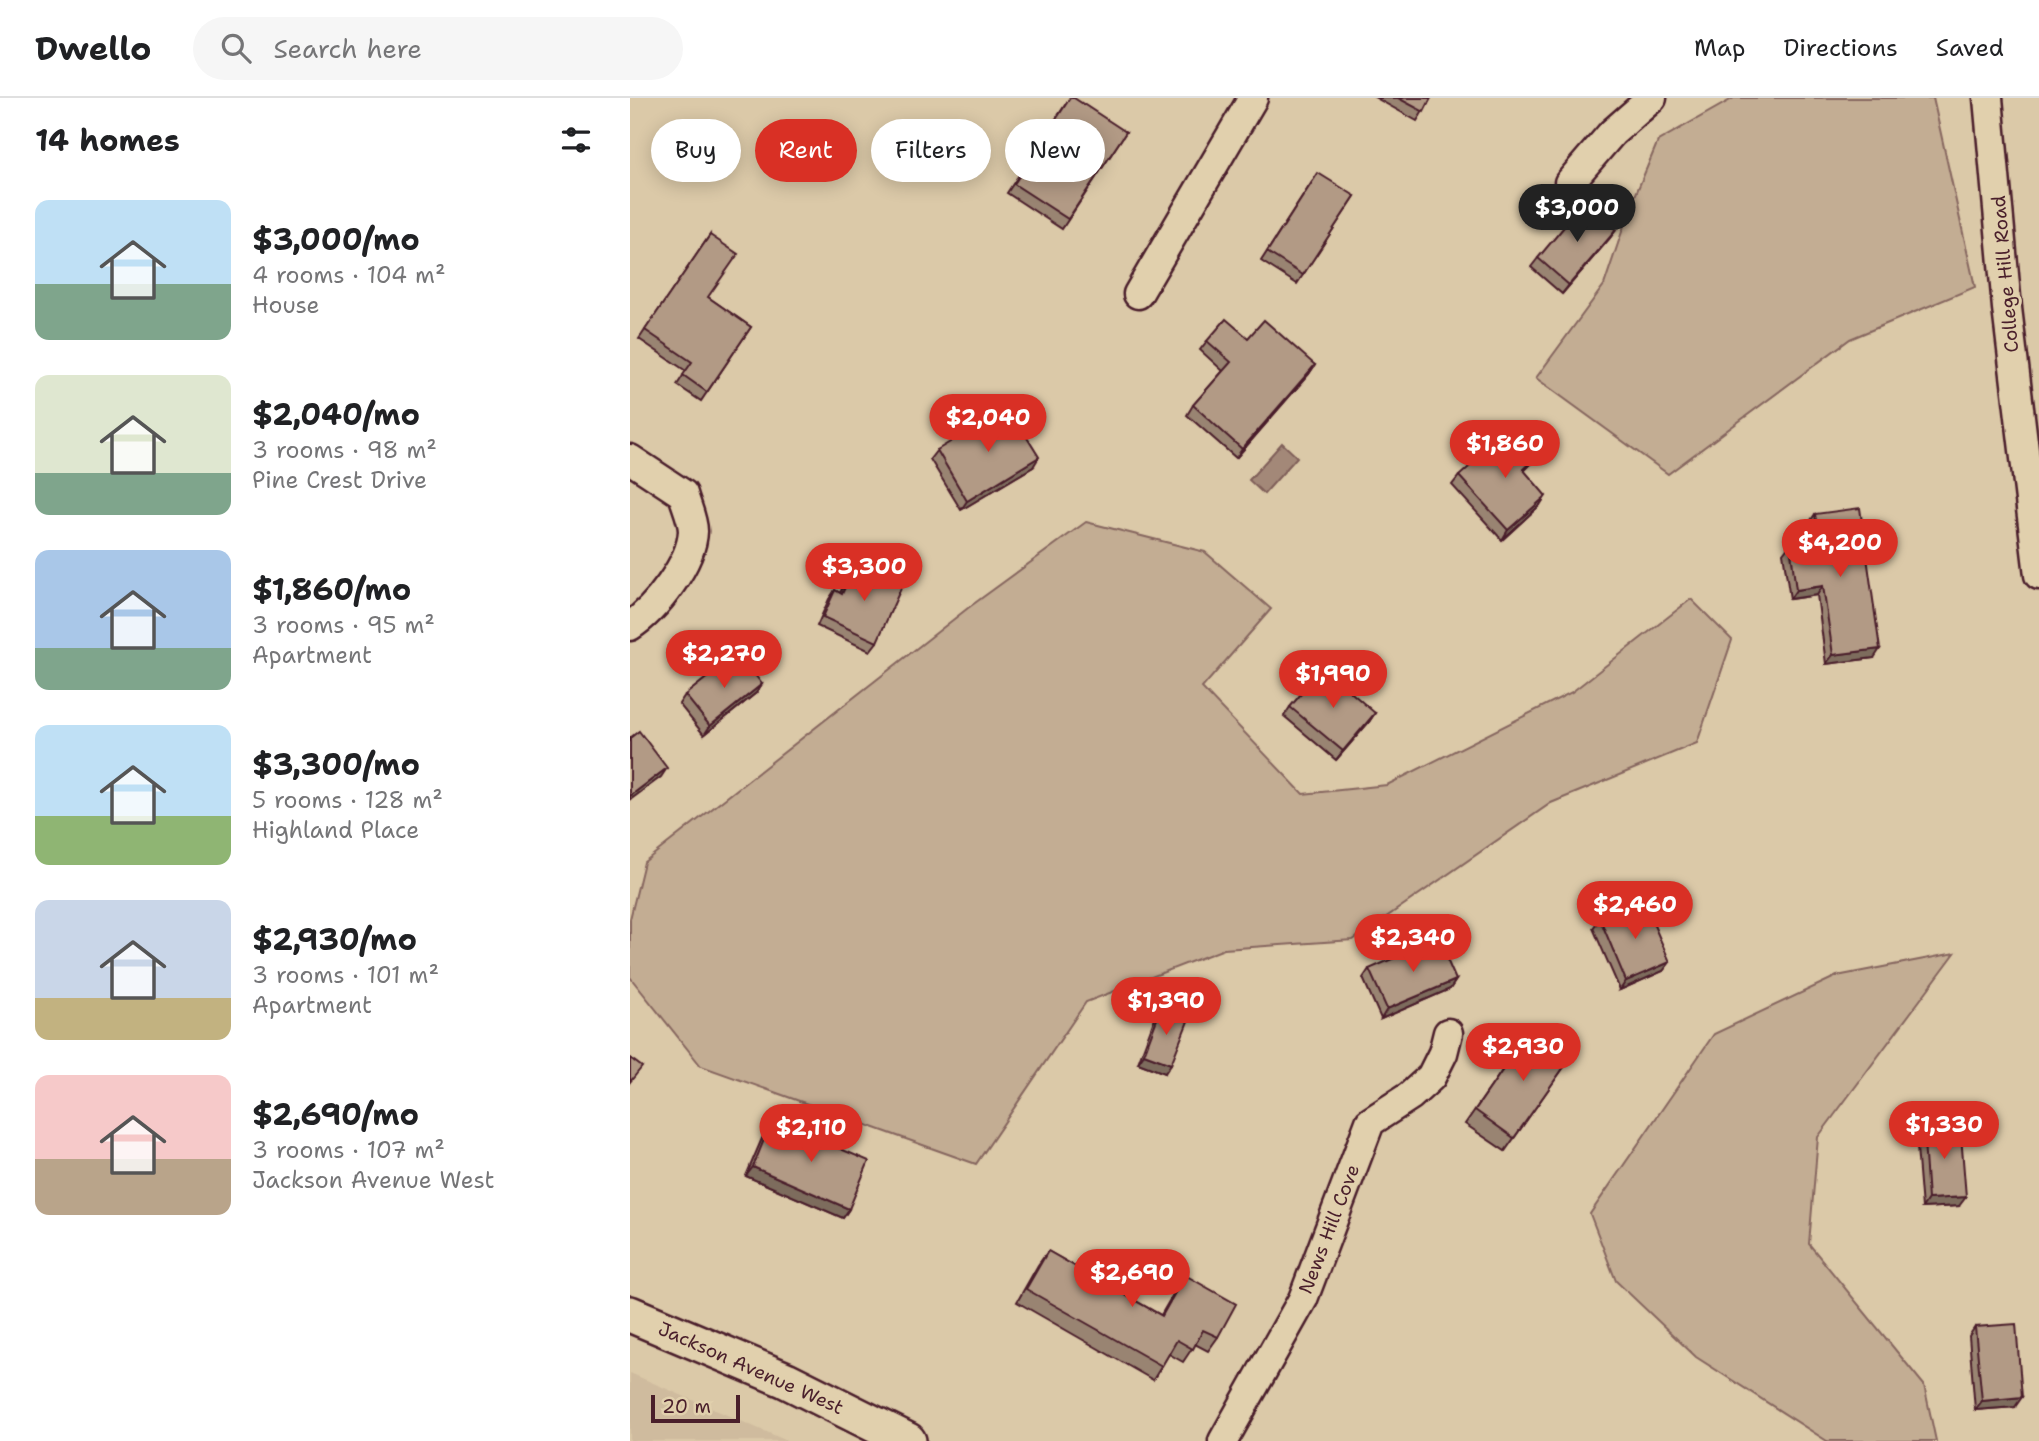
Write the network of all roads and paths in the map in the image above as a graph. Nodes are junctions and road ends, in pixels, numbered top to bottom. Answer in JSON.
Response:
{"nodes":[{"id":1,"x":1253,"y":98,"type":"edge"},
{"id":2,"x":1652,"y":98,"type":"edge"},
{"id":3,"x":1988,"y":98,"type":"edge"},
{"id":4,"x":1569,"y":183,"type":"dead end"},
{"id":5,"x":1138,"y":294,"type":"dead end"},
{"id":6,"x":630,"y":459,"type":"edge"},
{"id":7,"x":2039,"y":575,"type":"edge"},
{"id":8,"x":630,"y":626,"type":"edge"},
{"id":9,"x":1448,"y":1033,"type":"dead end"},
{"id":10,"x":630,"y":1314,"type":"edge"},
{"id":11,"x":908,"y":1441,"type":"edge"},
{"id":12,"x":1223,"y":1441,"type":"edge"}],
"edges":[{"from":1,"to":5,"type":"street"},
{"from":2,"to":4,"type":"street"},
{"from":3,"to":7,"type":"street","name":"College Hill Road"},
{"from":6,"to":8,"type":"street"},
{"from":9,"to":12,"type":"street","name":"News Hill Cove"},
{"from":10,"to":11,"type":"main road","name":"Jackson Avenue West"}]}
